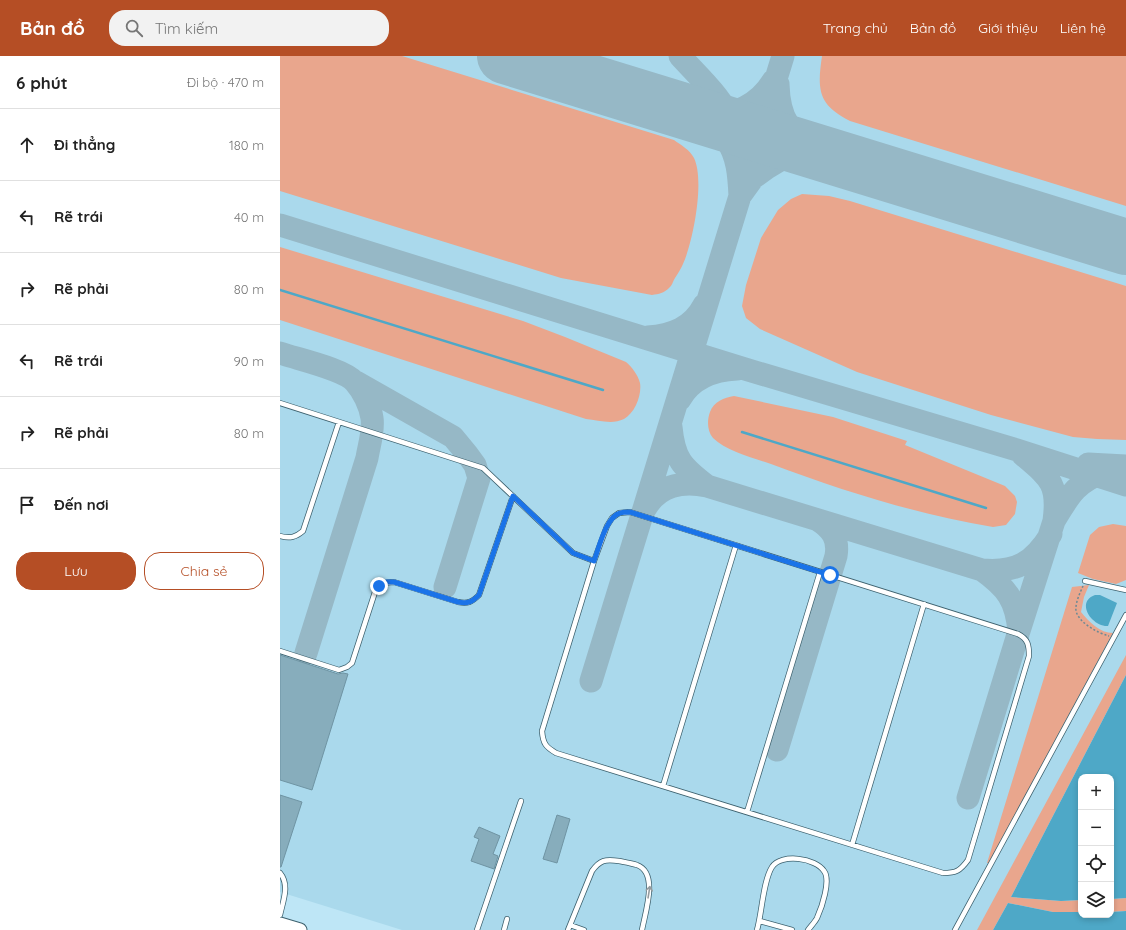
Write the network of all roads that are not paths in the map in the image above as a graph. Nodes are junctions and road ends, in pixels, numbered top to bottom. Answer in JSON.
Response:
{"nodes":[{"id":1,"x":280,"y":403,"type":"edge"},
{"id":2,"x":338,"y":422,"type":"junction"},
{"id":3,"x":513,"y":496,"type":"junction"},
{"id":4,"x":280,"y":536,"type":"edge"},
{"id":5,"x":736,"y":545,"type":"junction"},
{"id":6,"x":594,"y":561,"type":"junction"},
{"id":7,"x":820,"y":572,"type":"junction"},
{"id":8,"x":1085,"y":581,"type":"road end"},
{"id":9,"x":1126,"y":590,"type":"edge"},
{"id":10,"x":924,"y":604,"type":"junction"},
{"id":11,"x":1126,"y":615,"type":"edge"},
{"id":12,"x":280,"y":651,"type":"edge"},
{"id":13,"x":663,"y":786,"type":"junction"},
{"id":14,"x":521,"y":801,"type":"dead end"},
{"id":15,"x":747,"y":812,"type":"junction"},
{"id":16,"x":852,"y":845,"type":"junction"},
{"id":17,"x":280,"y":873,"type":"edge"},
{"id":18,"x":281,"y":904,"type":"edge"},
{"id":19,"x":280,"y":915,"type":"edge"},
{"id":20,"x":507,"y":919,"type":"dead end"},
{"id":21,"x":760,"y":921,"type":"junction"},
{"id":22,"x":280,"y":924,"type":"edge"},
{"id":23,"x":569,"y":928,"type":"edge"},
{"id":24,"x":300,"y":930,"type":"edge"},
{"id":25,"x":477,"y":930,"type":"edge"},
{"id":26,"x":504,"y":930,"type":"edge"},
{"id":27,"x":584,"y":930,"type":"edge"},
{"id":28,"x":642,"y":930,"type":"edge"},
{"id":29,"x":757,"y":930,"type":"edge"},
{"id":30,"x":792,"y":930,"type":"edge"},
{"id":31,"x":808,"y":930,"type":"edge"},
{"id":32,"x":956,"y":930,"type":"edge"}],
"edges":[{"from":1,"to":2,"type":"lane"},
{"from":2,"to":3,"type":"lane"},
{"from":2,"to":4,"type":"lane"},
{"from":3,"to":6,"type":"lane"},
{"from":3,"to":12,"type":"lane"},
{"from":5,"to":6,"type":"lane"},
{"from":5,"to":7,"type":"lane"},
{"from":5,"to":13,"type":"lane"},
{"from":6,"to":13,"type":"lane"},
{"from":7,"to":10,"type":"lane"},
{"from":7,"to":15,"type":"lane"},
{"from":8,"to":9,"type":"lane"},
{"from":10,"to":16,"type":"lane"},
{"from":10,"to":16,"type":"lane"},
{"from":11,"to":32,"type":"lane"},
{"from":13,"to":15,"type":"lane"},
{"from":14,"to":25,"type":"lane"},
{"from":15,"to":16,"type":"lane"},
{"from":17,"to":18,"type":"lane"},
{"from":18,"to":19,"type":"lane"},
{"from":20,"to":26,"type":"lane"},
{"from":21,"to":29,"type":"lane"},
{"from":21,"to":30,"type":"lane"},
{"from":21,"to":31,"type":"lane"},
{"from":22,"to":24,"type":"main road"},
{"from":23,"to":27,"type":"lane"},
{"from":28,"to":23,"type":"lane","one_way":true}]}
